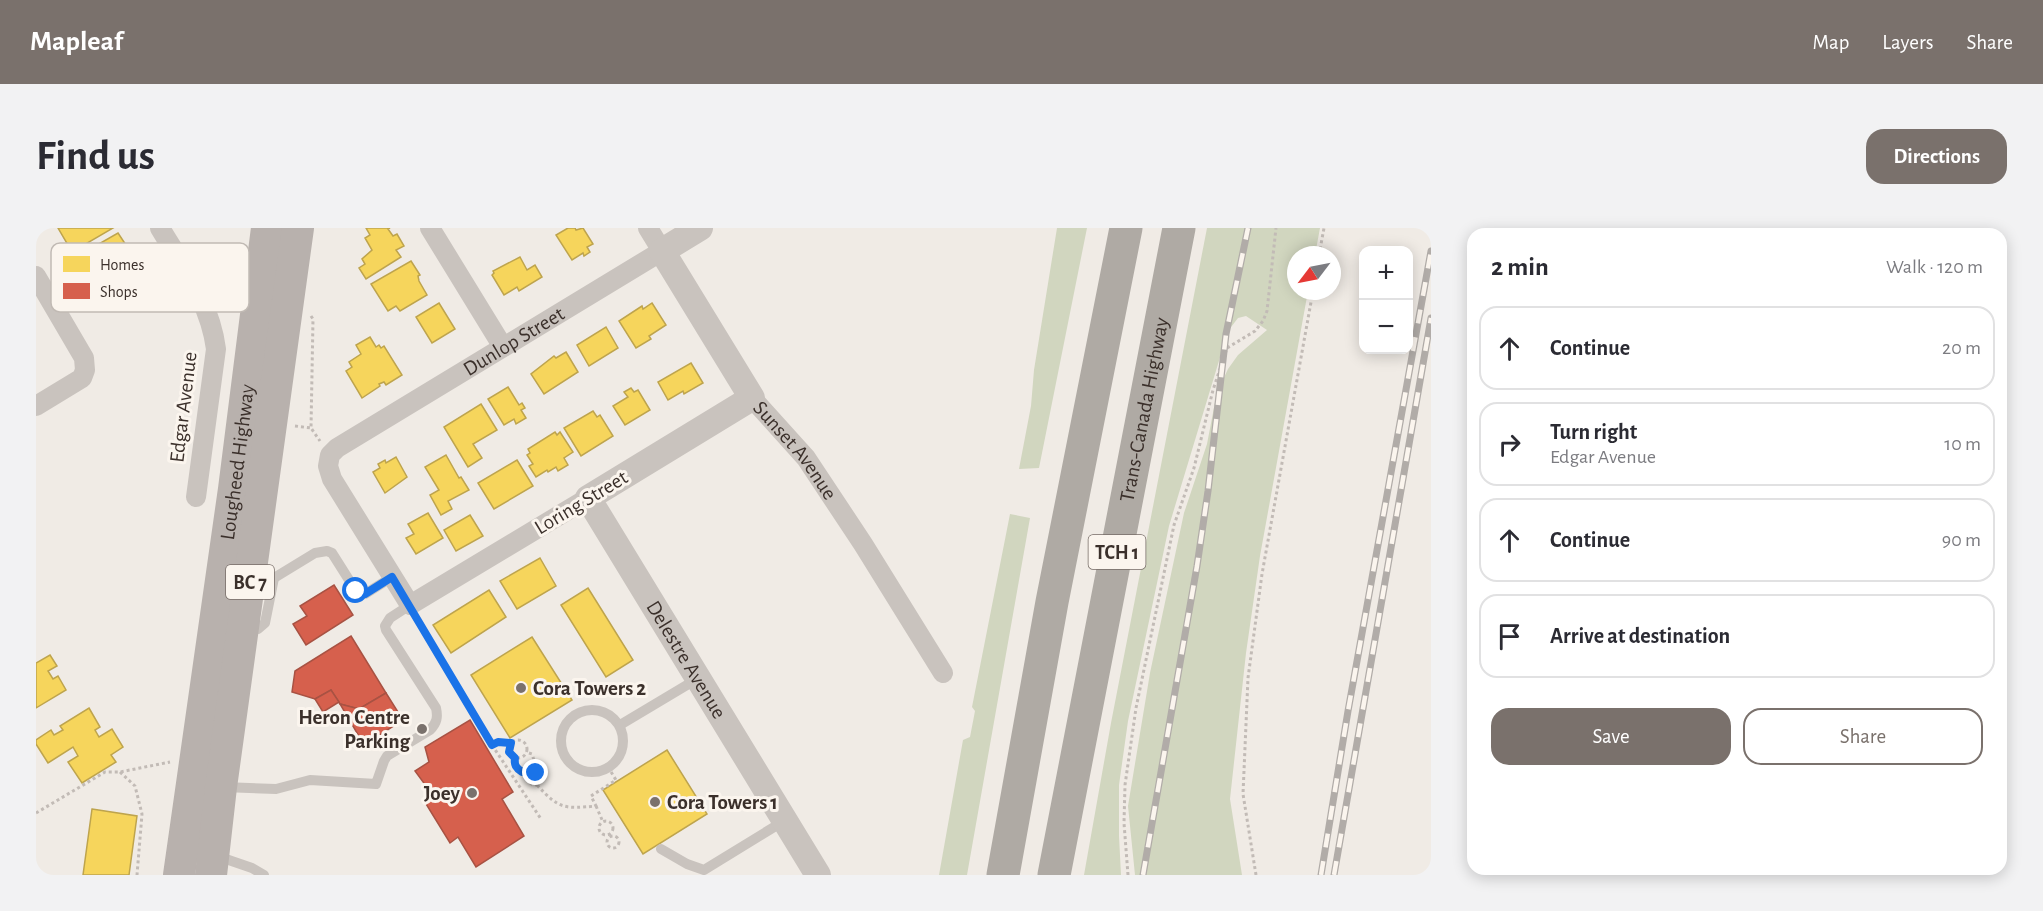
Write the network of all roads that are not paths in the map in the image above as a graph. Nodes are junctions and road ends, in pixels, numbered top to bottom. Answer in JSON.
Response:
{"nodes":[{"id":1,"x":160,"y":228,"type":"edge"},
{"id":2,"x":267,"y":228,"type":"edge"},
{"id":3,"x":298,"y":228,"type":"edge"},
{"id":4,"x":430,"y":228,"type":"edge"},
{"id":5,"x":648,"y":228,"type":"edge"},
{"id":6,"x":700,"y":228,"type":"edge"},
{"id":7,"x":1126,"y":228,"type":"edge"},
{"id":8,"x":1179,"y":228,"type":"edge"},
{"id":9,"x":169,"y":243,"type":"edge"},
{"id":10,"x":662,"y":251,"type":"junction"},
{"id":11,"x":36,"y":276,"type":"edge"},
{"id":12,"x":51,"y":302,"type":"edge"},
{"id":13,"x":57,"y":312,"type":"edge"},
{"id":14,"x":207,"y":312,"type":"edge"},
{"id":15,"x":503,"y":347,"type":"junction"},
{"id":16,"x":752,"y":398,"type":"junction"},
{"id":17,"x":36,"y":406,"type":"edge"},
{"id":18,"x":234,"y":489,"type":"junction"},
{"id":19,"x":196,"y":497,"type":"dead end"},
{"id":20,"x":588,"y":498,"type":"junction"},
{"id":21,"x":241,"y":528,"type":"dead end"},
{"id":22,"x":256,"y":567,"type":"junction"},
{"id":23,"x":392,"y":577,"type":"junction"},
{"id":24,"x":410,"y":605,"type":"junction"},
{"id":25,"x":942,"y":673,"type":"dead end"},
{"id":26,"x":698,"y":678,"type":"junction"},
{"id":27,"x":620,"y":725,"type":"junction"},
{"id":28,"x":208,"y":778,"type":"junction"},
{"id":29,"x":784,"y":821,"type":"junction"},
{"id":30,"x":661,"y":849,"type":"dead end"},
{"id":31,"x":202,"y":868,"type":"edge"},
{"id":32,"x":263,"y":875,"type":"edge"},
{"id":33,"x":269,"y":875,"type":"edge"},
{"id":34,"x":818,"y":875,"type":"edge"},
{"id":35,"x":1003,"y":875,"type":"edge"},
{"id":36,"x":1054,"y":875,"type":"edge"}],
"edges":[{"from":1,"to":9,"type":"street","name":"Edgar Avenue"},
{"from":2,"to":18,"type":"main road","name":"Lougheed Highway","number":"BC 7"},
{"from":3,"to":22,"type":"main road","name":"Lougheed Highway","number":"BC 7"},
{"from":4,"to":15,"type":"street"},
{"from":5,"to":10,"type":"street","name":"Sunset Avenue"},
{"from":6,"to":10,"type":"street","name":"Dunlop Street"},
{"from":7,"to":35,"type":"highway","number":"TCH 1"},
{"from":8,"to":36,"type":"highway","name":"Trans-Canada Highway","number":"TCH 1"},
{"from":10,"to":15,"type":"street","name":"Dunlop Street"},
{"from":10,"to":16,"type":"street","name":"Sunset Avenue"},
{"from":11,"to":12,"type":"street"},
{"from":13,"to":17,"type":"street"},
{"from":14,"to":19,"type":"street","name":"Edgar Avenue"},
{"from":15,"to":23,"type":"street","name":"Dunlop Street"},
{"from":16,"to":20,"type":"street","name":"Loring Street"},
{"from":16,"to":25,"type":"street","name":"Sunset Avenue"},
{"from":18,"to":21,"type":"lane"},
{"from":18,"to":28,"type":"main road","name":"Lougheed Highway","number":"BC 7"},
{"from":20,"to":24,"type":"street","name":"Loring Street"},
{"from":20,"to":26,"type":"street","name":"Delestre Avenue"},
{"from":22,"to":23,"type":"lane"},
{"from":22,"to":28,"type":"main road","name":"Lougheed Highway","number":"BC 7"},
{"from":23,"to":24,"type":"street"},
{"from":24,"to":28,"type":"lane"},
{"from":26,"to":27,"type":"lane"},
{"from":26,"to":29,"type":"street","name":"Delestre Avenue"},
{"from":27,"to":27,"type":"lane"},
{"from":28,"to":31,"type":"main road","name":"Lougheed Highway","number":"BC 7"},
{"from":29,"to":30,"type":"lane"},
{"from":29,"to":34,"type":"street","name":"Delestre Avenue"},
{"from":31,"to":32,"type":"lane"},
{"from":32,"to":33,"type":"lane"}]}
